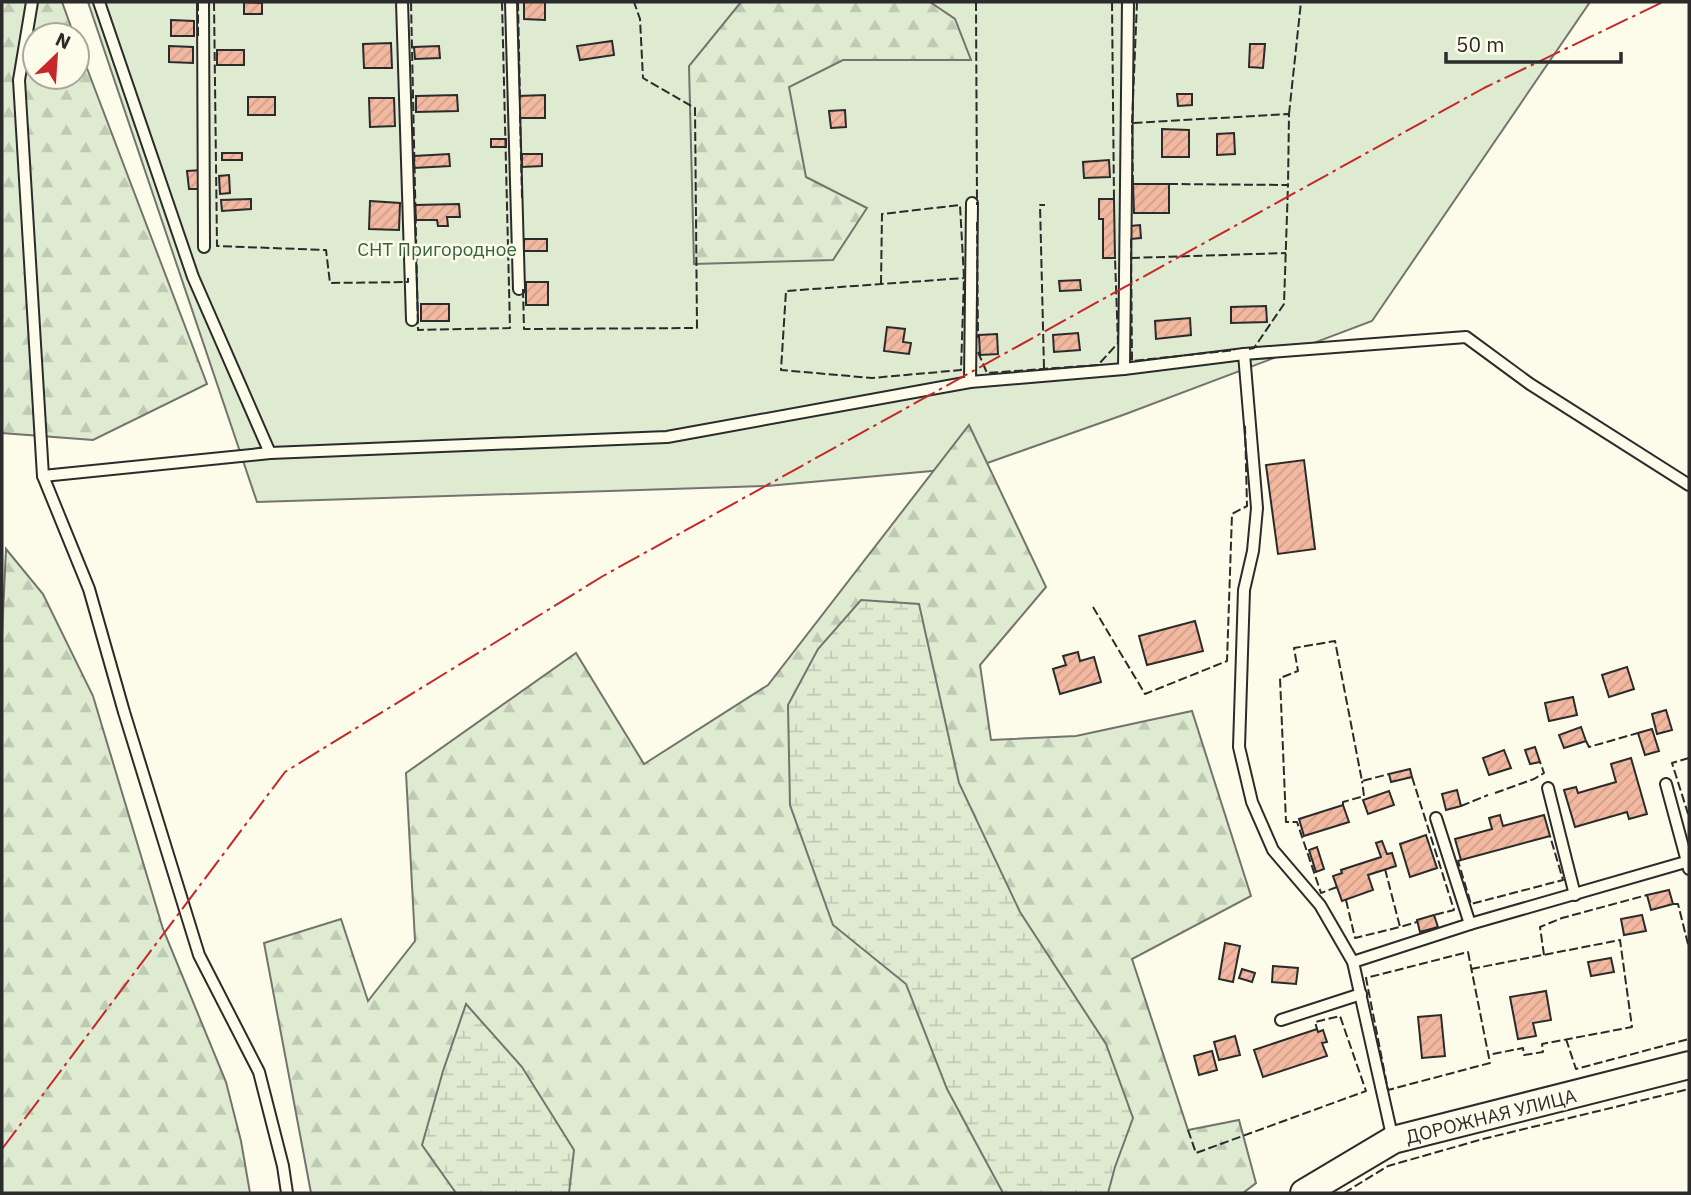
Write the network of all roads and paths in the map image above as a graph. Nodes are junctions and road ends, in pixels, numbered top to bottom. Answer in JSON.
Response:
{"nodes":[{"id":1,"x":33,"y":2,"type":"edge"},
{"id":2,"x":99,"y":2,"type":"edge"},
{"id":3,"x":204,"y":2,"type":"edge"},
{"id":4,"x":402,"y":2,"type":"edge"},
{"id":5,"x":511,"y":2,"type":"edge"},
{"id":6,"x":1129,"y":2,"type":"edge"},
{"id":7,"x":972,"y":203,"type":"dead end"},
{"id":8,"x":204,"y":247,"type":"dead end"},
{"id":9,"x":520,"y":289,"type":"dead end"},
{"id":10,"x":412,"y":320,"type":"dead end"},
{"id":11,"x":1244,"y":354,"type":"junction"},
{"id":12,"x":1124,"y":369,"type":"junction"},
{"id":13,"x":970,"y":382,"type":"junction"},
{"id":14,"x":270,"y":453,"type":"junction"},
{"id":15,"x":43,"y":476,"type":"junction"},
{"id":16,"x":1689,"y":485,"type":"edge"},
{"id":17,"x":1666,"y":784,"type":"dead end"},
{"id":18,"x":1548,"y":788,"type":"dead end"},
{"id":19,"x":1436,"y":818,"type":"dead end"},
{"id":20,"x":1689,"y":864,"type":"edge"},
{"id":21,"x":1575,"y":895,"type":"junction"},
{"id":22,"x":1470,"y":924,"type":"junction"},
{"id":23,"x":1353,"y":962,"type":"junction"},
{"id":24,"x":1361,"y":994,"type":"junction"},
{"id":25,"x":1281,"y":1020,"type":"dead end"},
{"id":26,"x":1689,"y":1065,"type":"edge"},
{"id":27,"x":1392,"y":1140,"type":"junction"},
{"id":28,"x":287,"y":1193,"type":"edge"},
{"id":29,"x":1304,"y":1193,"type":"edge"}],
"edges":[{"from":1,"to":15,"type":"lane"},
{"from":2,"to":14,"type":"lane"},
{"from":3,"to":8,"type":"lane"},
{"from":4,"to":10,"type":"lane"},
{"from":5,"to":9,"type":"lane"},
{"from":6,"to":12,"type":"lane"},
{"from":7,"to":13,"type":"lane"},
{"from":11,"to":12,"type":"lane"},
{"from":11,"to":16,"type":"lane"},
{"from":11,"to":23,"type":"lane"},
{"from":12,"to":13,"type":"lane"},
{"from":13,"to":14,"type":"lane"},
{"from":14,"to":15,"type":"lane"},
{"from":15,"to":28,"type":"lane"},
{"from":17,"to":20,"type":"lane"},
{"from":18,"to":21,"type":"lane"},
{"from":19,"to":22,"type":"lane"},
{"from":20,"to":21,"type":"lane"},
{"from":21,"to":22,"type":"lane"},
{"from":22,"to":23,"type":"lane"},
{"from":23,"to":24,"type":"lane"},
{"from":24,"to":25,"type":"lane"},
{"from":24,"to":27,"type":"lane"},
{"from":26,"to":27,"type":"street","name":"ДОРОЖНАЯ УЛИЦА"},
{"from":27,"to":29,"type":"street","name":"ДОРОЖНАЯ УЛИЦА"}]}
